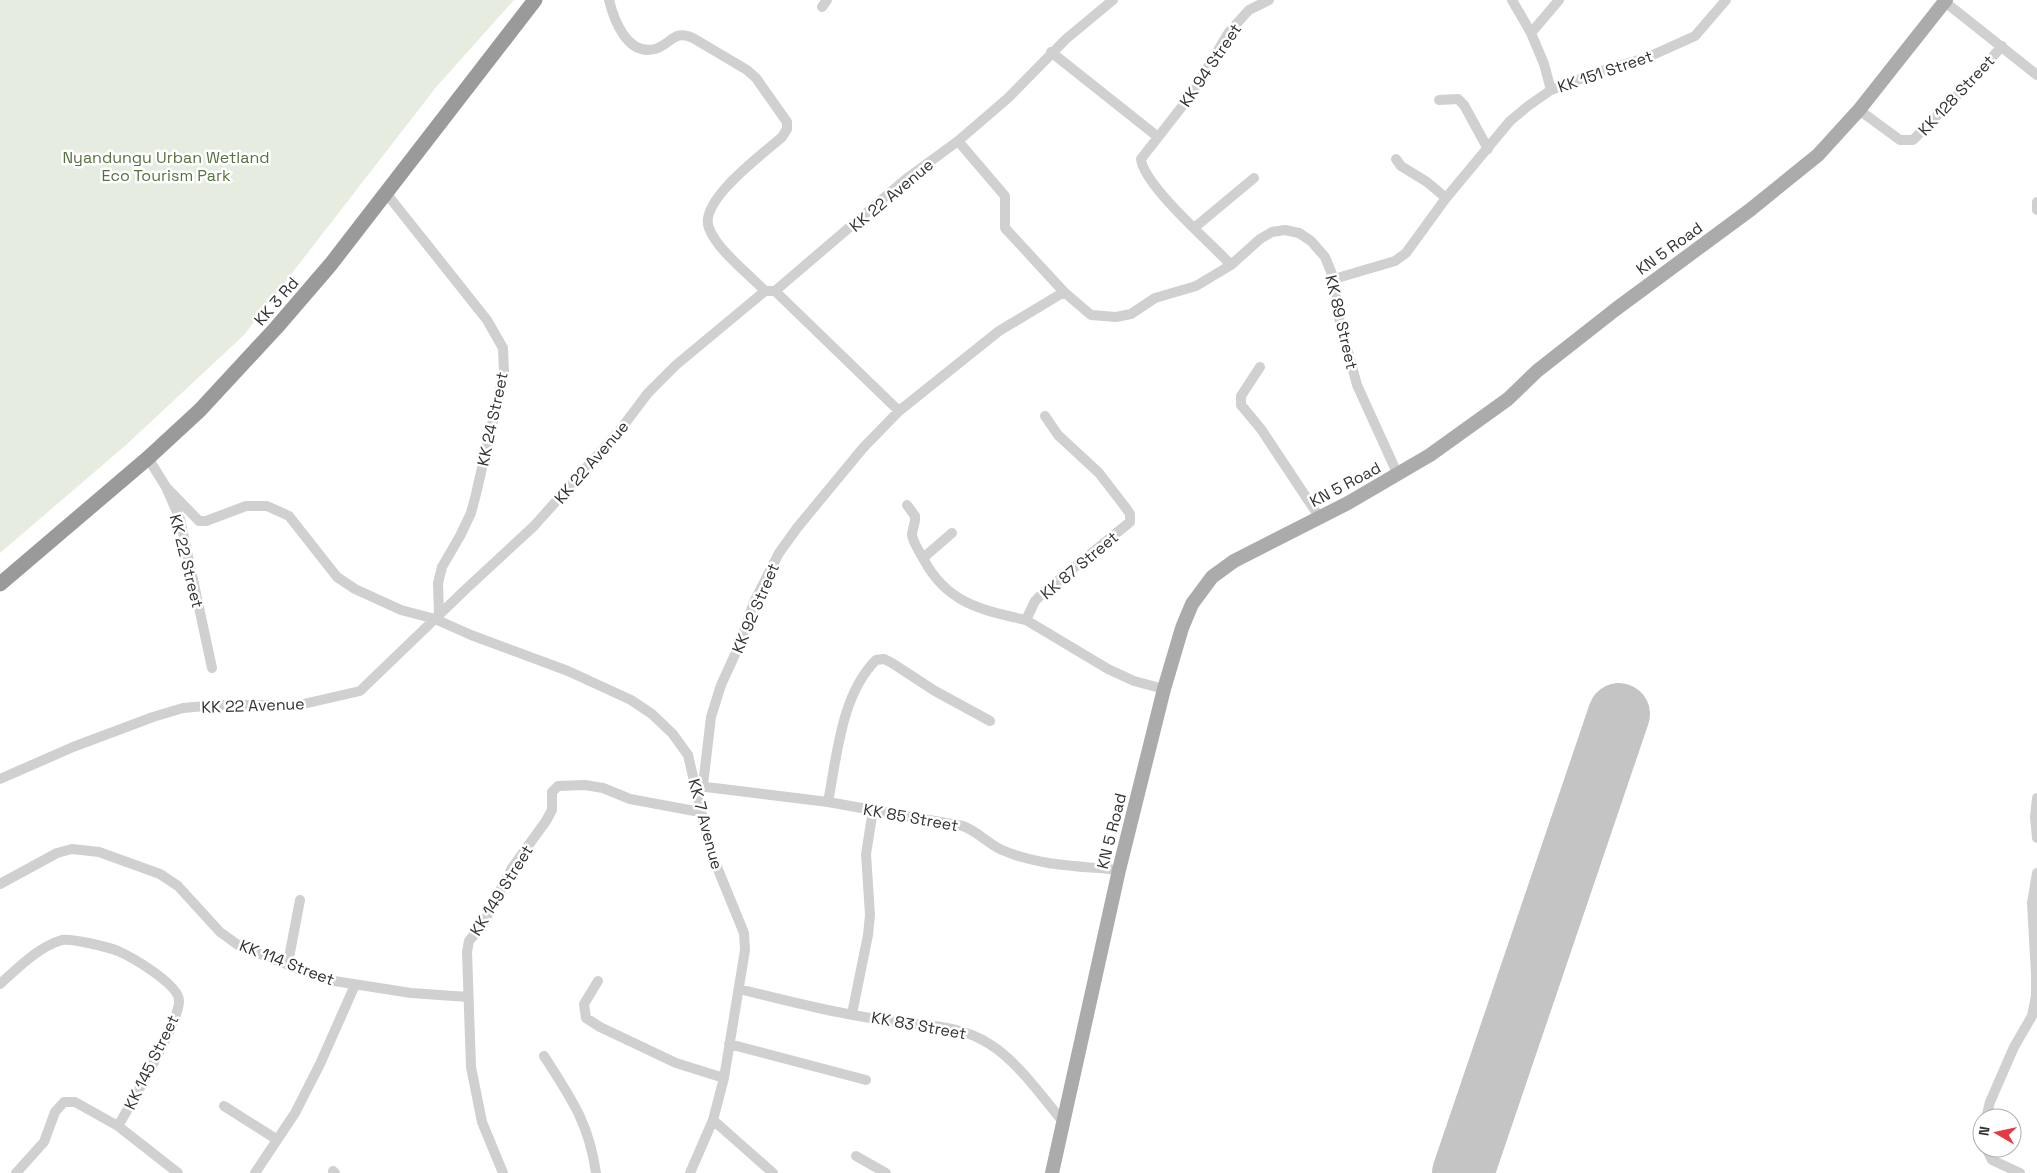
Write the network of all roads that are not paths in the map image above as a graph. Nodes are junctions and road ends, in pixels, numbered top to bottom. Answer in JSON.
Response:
{"nodes":[{"id":1,"x":534,"y":0,"type":"edge"},
{"id":2,"x":609,"y":0,"type":"edge"},
{"id":3,"x":1113,"y":0,"type":"edge"},
{"id":4,"x":1269,"y":0,"type":"edge"},
{"id":5,"x":1512,"y":0,"type":"edge"},
{"id":6,"x":1559,"y":0,"type":"edge"},
{"id":7,"x":1726,"y":0,"type":"edge"},
{"id":8,"x":1946,"y":1,"type":"edge"},
{"id":9,"x":1531,"y":33,"type":"junction"},
{"id":10,"x":2002,"y":46,"type":"junction"},
{"id":11,"x":1051,"y":52,"type":"junction"},
{"id":12,"x":2037,"y":75,"type":"edge"},
{"id":13,"x":1551,"y":90,"type":"junction"},
{"id":14,"x":1439,"y":100,"type":"dead end"},
{"id":15,"x":1859,"y":110,"type":"junction"},
{"id":16,"x":1158,"y":137,"type":"junction"},
{"id":17,"x":958,"y":141,"type":"junction"},
{"id":18,"x":1488,"y":149,"type":"junction"},
{"id":19,"x":1396,"y":159,"type":"dead end"},
{"id":20,"x":1254,"y":178,"type":"dead end"},
{"id":21,"x":386,"y":193,"type":"junction"},
{"id":22,"x":1446,"y":198,"type":"junction"},
{"id":23,"x":2037,"y":202,"type":"edge"},
{"id":24,"x":2037,"y":210,"type":"edge"},
{"id":25,"x":1194,"y":228,"type":"junction"},
{"id":26,"x":1231,"y":265,"type":"junction"},
{"id":27,"x":1334,"y":280,"type":"junction"},
{"id":28,"x":770,"y":291,"type":"junction"},
{"id":29,"x":1064,"y":292,"type":"junction"},
{"id":30,"x":1260,"y":367,"type":"dead end"},
{"id":31,"x":899,"y":411,"type":"junction"},
{"id":32,"x":1045,"y":416,"type":"dead end"},
{"id":33,"x":148,"y":458,"type":"junction"},
{"id":34,"x":1398,"y":475,"type":"junction"},
{"id":35,"x":166,"y":487,"type":"junction"},
{"id":36,"x":907,"y":505,"type":"dead end"},
{"id":37,"x":1320,"y":518,"type":"junction"},
{"id":38,"x":952,"y":533,"type":"dead end"},
{"id":39,"x":923,"y":558,"type":"junction"},
{"id":40,"x":0,"y":584,"type":"edge"},
{"id":41,"x":437,"y":617,"type":"junction"},
{"id":42,"x":1026,"y":620,"type":"junction"},
{"id":43,"x":212,"y":668,"type":"dead end"},
{"id":44,"x":1164,"y":689,"type":"junction"},
{"id":45,"x":990,"y":721,"type":"dead end"},
{"id":46,"x":0,"y":779,"type":"edge"},
{"id":47,"x":700,"y":785,"type":"junction"},
{"id":48,"x":2037,"y":798,"type":"edge"},
{"id":49,"x":828,"y":802,"type":"junction"},
{"id":50,"x":873,"y":810,"type":"junction"},
{"id":51,"x":700,"y":812,"type":"junction"},
{"id":52,"x":2037,"y":838,"type":"edge"},
{"id":53,"x":1119,"y":870,"type":"junction"},
{"id":54,"x":2037,"y":873,"type":"edge"},
{"id":55,"x":0,"y":884,"type":"edge"},
{"id":56,"x":300,"y":900,"type":"dead end"},
{"id":57,"x":288,"y":963,"type":"junction"},
{"id":58,"x":598,"y":981,"type":"dead end"},
{"id":59,"x":0,"y":984,"type":"edge"},
{"id":60,"x":355,"y":985,"type":"junction"},
{"id":61,"x":739,"y":990,"type":"junction"},
{"id":62,"x":468,"y":997,"type":"junction"},
{"id":63,"x":852,"y":1014,"type":"junction"},
{"id":64,"x":729,"y":1044,"type":"junction"},
{"id":65,"x":544,"y":1056,"type":"dead end"},
{"id":66,"x":724,"y":1078,"type":"junction"},
{"id":67,"x":866,"y":1080,"type":"dead end"},
{"id":68,"x":224,"y":1106,"type":"dead end"},
{"id":69,"x":1988,"y":1108,"type":"edge"},
{"id":70,"x":713,"y":1120,"type":"junction"},
{"id":71,"x":1064,"y":1123,"type":"junction"},
{"id":72,"x":118,"y":1126,"type":"junction"},
{"id":73,"x":276,"y":1139,"type":"junction"},
{"id":74,"x":856,"y":1156,"type":"dead end"},
{"id":75,"x":1991,"y":1158,"type":"edge"},
{"id":76,"x":16,"y":1173,"type":"edge"},
{"id":77,"x":178,"y":1173,"type":"edge"},
{"id":78,"x":255,"y":1173,"type":"edge"},
{"id":79,"x":503,"y":1173,"type":"edge"},
{"id":80,"x":596,"y":1173,"type":"edge"},
{"id":81,"x":690,"y":1173,"type":"edge"},
{"id":82,"x":773,"y":1173,"type":"edge"},
{"id":83,"x":886,"y":1173,"type":"edge"},
{"id":84,"x":1052,"y":1173,"type":"edge"},
{"id":85,"x":2020,"y":1173,"type":"edge"}],
"edges":[{"from":1,"to":21,"type":"highway","name":"KK 3 Rd"},
{"from":2,"to":28,"type":"street"},
{"from":3,"to":11,"type":"street","name":"KK 22 Avenue"},
{"from":4,"to":16,"type":"street","name":"KK 94 Street"},
{"from":5,"to":9,"type":"street"},
{"from":6,"to":9,"type":"street"},
{"from":7,"to":13,"type":"street","name":"KK 151 Street"},
{"from":8,"to":10,"type":"street"},
{"from":8,"to":15,"type":"main road","name":"KN 5 Road"},
{"from":9,"to":13,"type":"street"},
{"from":10,"to":12,"type":"street"},
{"from":10,"to":15,"type":"street","name":"KK 128 Street"},
{"from":11,"to":16,"type":"street"},
{"from":11,"to":17,"type":"street","name":"KK 22 Avenue"},
{"from":13,"to":18,"type":"street","name":"KK 151 Street"},
{"from":14,"to":18,"type":"street"},
{"from":15,"to":34,"type":"main road","name":"KN 5 Road"},
{"from":16,"to":25,"type":"street","name":"KK 94 Street"},
{"from":17,"to":28,"type":"street","name":"KK 22 Avenue"},
{"from":17,"to":29,"type":"street"},
{"from":18,"to":22,"type":"street","name":"KK 151 Street"},
{"from":19,"to":22,"type":"street"},
{"from":20,"to":25,"type":"street"},
{"from":21,"to":33,"type":"highway","name":"KK 3 Rd"},
{"from":21,"to":41,"type":"street","name":"KK 24 Street"},
{"from":22,"to":27,"type":"street","name":"KK 151 Street"},
{"from":23,"to":24,"type":"street"},
{"from":25,"to":26,"type":"street","name":"KK 94 Street"},
{"from":26,"to":27,"type":"street","name":"KK 89 Street"},
{"from":26,"to":29,"type":"street","name":"KK 89 Street"},
{"from":27,"to":34,"type":"street","name":"KK 89 Street"},
{"from":28,"to":31,"type":"street"},
{"from":28,"to":41,"type":"street","name":"KK 22 Avenue"},
{"from":29,"to":31,"type":"street","name":"KK 92 Street"},
{"from":30,"to":37,"type":"street"},
{"from":31,"to":47,"type":"street","name":"KK 92 Street"},
{"from":32,"to":42,"type":"street","name":"KK 87 Street"},
{"from":33,"to":35,"type":"street","name":"KK 22 Street"},
{"from":33,"to":40,"type":"highway","name":"KK 3 Rd"},
{"from":34,"to":37,"type":"main road","name":"KN 5 Road"},
{"from":35,"to":41,"type":"street","name":"KK 7 Avenue"},
{"from":35,"to":43,"type":"street","name":"KK 22 Street"},
{"from":36,"to":39,"type":"street"},
{"from":37,"to":44,"type":"main road","name":"KN 5 Road"},
{"from":38,"to":39,"type":"street"},
{"from":39,"to":42,"type":"street"},
{"from":41,"to":46,"type":"street","name":"KK 22 Avenue"},
{"from":41,"to":47,"type":"street","name":"KK 7 Avenue"},
{"from":42,"to":44,"type":"street"},
{"from":44,"to":53,"type":"main road","name":"KN 5 Road"},
{"from":45,"to":49,"type":"street"},
{"from":47,"to":49,"type":"street","name":"KK 85 Street"},
{"from":47,"to":51,"type":"street","name":"KK 7 Avenue"},
{"from":48,"to":52,"type":"street"},
{"from":49,"to":50,"type":"street","name":"KK 85 Street"},
{"from":50,"to":53,"type":"street","name":"KK 85 Street"},
{"from":50,"to":63,"type":"street"},
{"from":51,"to":61,"type":"street","name":"KK 7 Avenue"},
{"from":51,"to":62,"type":"street","name":"KK 149 Street"},
{"from":53,"to":71,"type":"main road","name":"KN 5 Road"},
{"from":54,"to":69,"type":"street"},
{"from":55,"to":57,"type":"street","name":"KK 114 Street"},
{"from":56,"to":57,"type":"street"},
{"from":57,"to":60,"type":"street","name":"KK 114 Street"},
{"from":58,"to":66,"type":"street"},
{"from":59,"to":72,"type":"street","name":"KK 145 Street"},
{"from":60,"to":62,"type":"street","name":"KK 114 Street"},
{"from":60,"to":73,"type":"street","name":"KK 114 Street"},
{"from":61,"to":63,"type":"street","name":"KK 83 Street"},
{"from":61,"to":64,"type":"street","name":"KK 7 Avenue"},
{"from":62,"to":79,"type":"street","name":"KK 149 Street"},
{"from":63,"to":71,"type":"street","name":"KK 83 Street"},
{"from":64,"to":66,"type":"street","name":"KK 7 Avenue"},
{"from":64,"to":67,"type":"street"},
{"from":65,"to":80,"type":"street"},
{"from":66,"to":70,"type":"street","name":"KK 7 Avenue"},
{"from":68,"to":73,"type":"street"},
{"from":70,"to":81,"type":"street","name":"KK 7 Avenue"},
{"from":70,"to":82,"type":"street"},
{"from":71,"to":84,"type":"main road","name":"KN 5 Road"},
{"from":72,"to":76,"type":"street"},
{"from":72,"to":77,"type":"street"},
{"from":73,"to":78,"type":"street","name":"KK 114 Street"},
{"from":74,"to":83,"type":"street"},
{"from":75,"to":85,"type":"street"}]}
